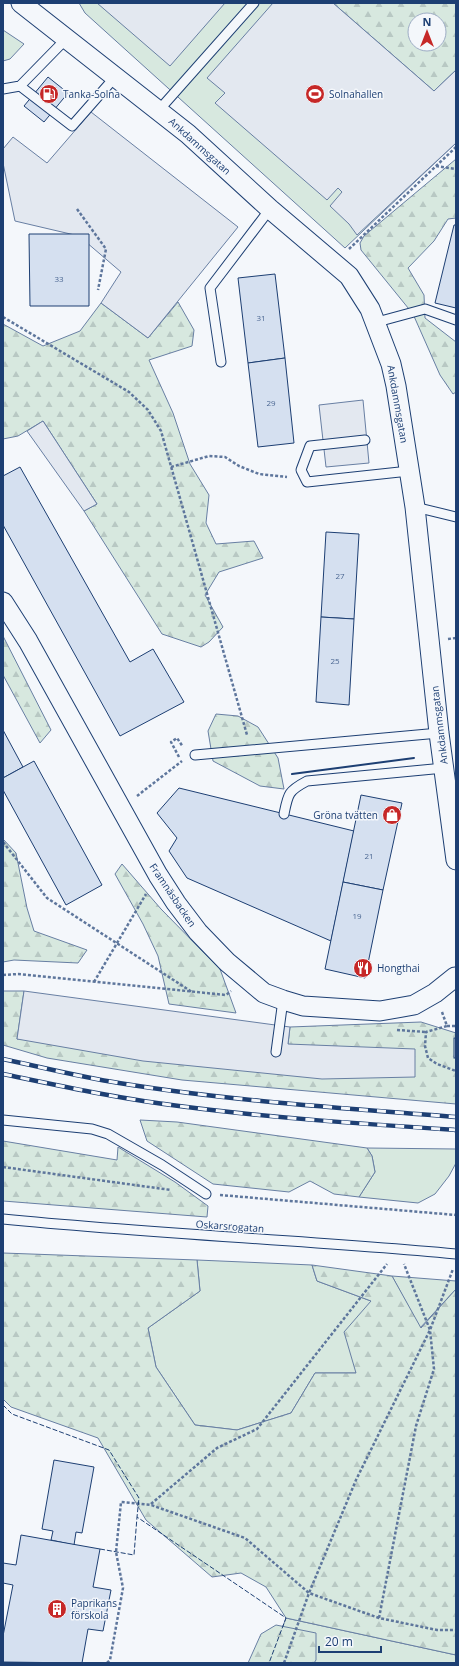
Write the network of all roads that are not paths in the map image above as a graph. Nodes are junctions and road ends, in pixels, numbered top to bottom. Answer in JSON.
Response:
{"nodes":[{"id":1,"x":21,"y":3,"type":"edge"},
{"id":2,"x":40,"y":3,"type":"edge"},
{"id":3,"x":254,"y":3,"type":"edge"},
{"id":4,"x":67,"y":38,"type":"junction"},
{"id":5,"x":116,"y":76,"type":"junction"},
{"id":6,"x":20,"y":86,"type":"junction"},
{"id":7,"x":3,"y":89,"type":"edge"},
{"id":8,"x":159,"y":110,"type":"junction"},
{"id":9,"x":270,"y":209,"type":"junction"},
{"id":10,"x":456,"y":320,"type":"edge"},
{"id":11,"x":376,"y":322,"type":"junction"},
{"id":12,"x":222,"y":362,"type":"dead end"},
{"id":13,"x":365,"y":440,"type":"dead end"},
{"id":14,"x":409,"y":471,"type":"junction"},
{"id":15,"x":415,"y":507,"type":"junction"},
{"id":16,"x":456,"y":517,"type":"edge"},
{"id":17,"x":3,"y":602,"type":"edge"},
{"id":18,"x":439,"y":733,"type":"junction"},
{"id":19,"x":195,"y":755,"type":"dead end"},
{"id":20,"x":444,"y":768,"type":"junction"},
{"id":21,"x":284,"y":814,"type":"dead end"},
{"id":22,"x":456,"y":860,"type":"edge"},
{"id":23,"x":456,"y":976,"type":"edge"},
{"id":24,"x":283,"y":1000,"type":"junction"},
{"id":25,"x":276,"y":1052,"type":"dead end"},
{"id":26,"x":3,"y":1120,"type":"edge"},
{"id":27,"x":206,"y":1194,"type":"road end"},
{"id":28,"x":3,"y":1219,"type":"edge"},
{"id":29,"x":456,"y":1254,"type":"edge"}],
"edges":[{"from":1,"to":4,"type":"street","name":"Ankdammsgatan"},
{"from":2,"to":4,"type":"street","name":"Ankdammsgatan"},
{"from":3,"to":8,"type":"lane"},
{"from":4,"to":5,"type":"street","name":"Ankdammsgatan"},
{"from":4,"to":6,"type":"lane"},
{"from":5,"to":6,"type":"lane"},
{"from":5,"to":8,"type":"street","name":"Ankdammsgatan"},
{"from":6,"to":7,"type":"lane"},
{"from":8,"to":9,"type":"street","name":"Ankdammsgatan"},
{"from":9,"to":11,"type":"street","name":"Ankdammsgatan"},
{"from":9,"to":12,"type":"lane"},
{"from":10,"to":11,"type":"lane"},
{"from":11,"to":14,"type":"street","name":"Ankdammsgatan"},
{"from":13,"to":14,"type":"lane"},
{"from":14,"to":15,"type":"street","name":"Ankdammsgatan"},
{"from":15,"to":16,"type":"lane"},
{"from":15,"to":18,"type":"street","name":"Ankdammsgatan"},
{"from":17,"to":24,"type":"street","name":"Framnäsbacken"},
{"from":18,"to":19,"type":"lane"},
{"from":18,"to":20,"type":"street","name":"Ankdammsgatan"},
{"from":20,"to":21,"type":"lane"},
{"from":20,"to":22,"type":"street","name":"Ankdammsgatan"},
{"from":23,"to":24,"type":"street","name":"Framnäsbacken"},
{"from":24,"to":25,"type":"lane"},
{"from":26,"to":27,"type":"lane"},
{"from":28,"to":29,"type":"lane","name":"Oskarsrogatan"}]}
